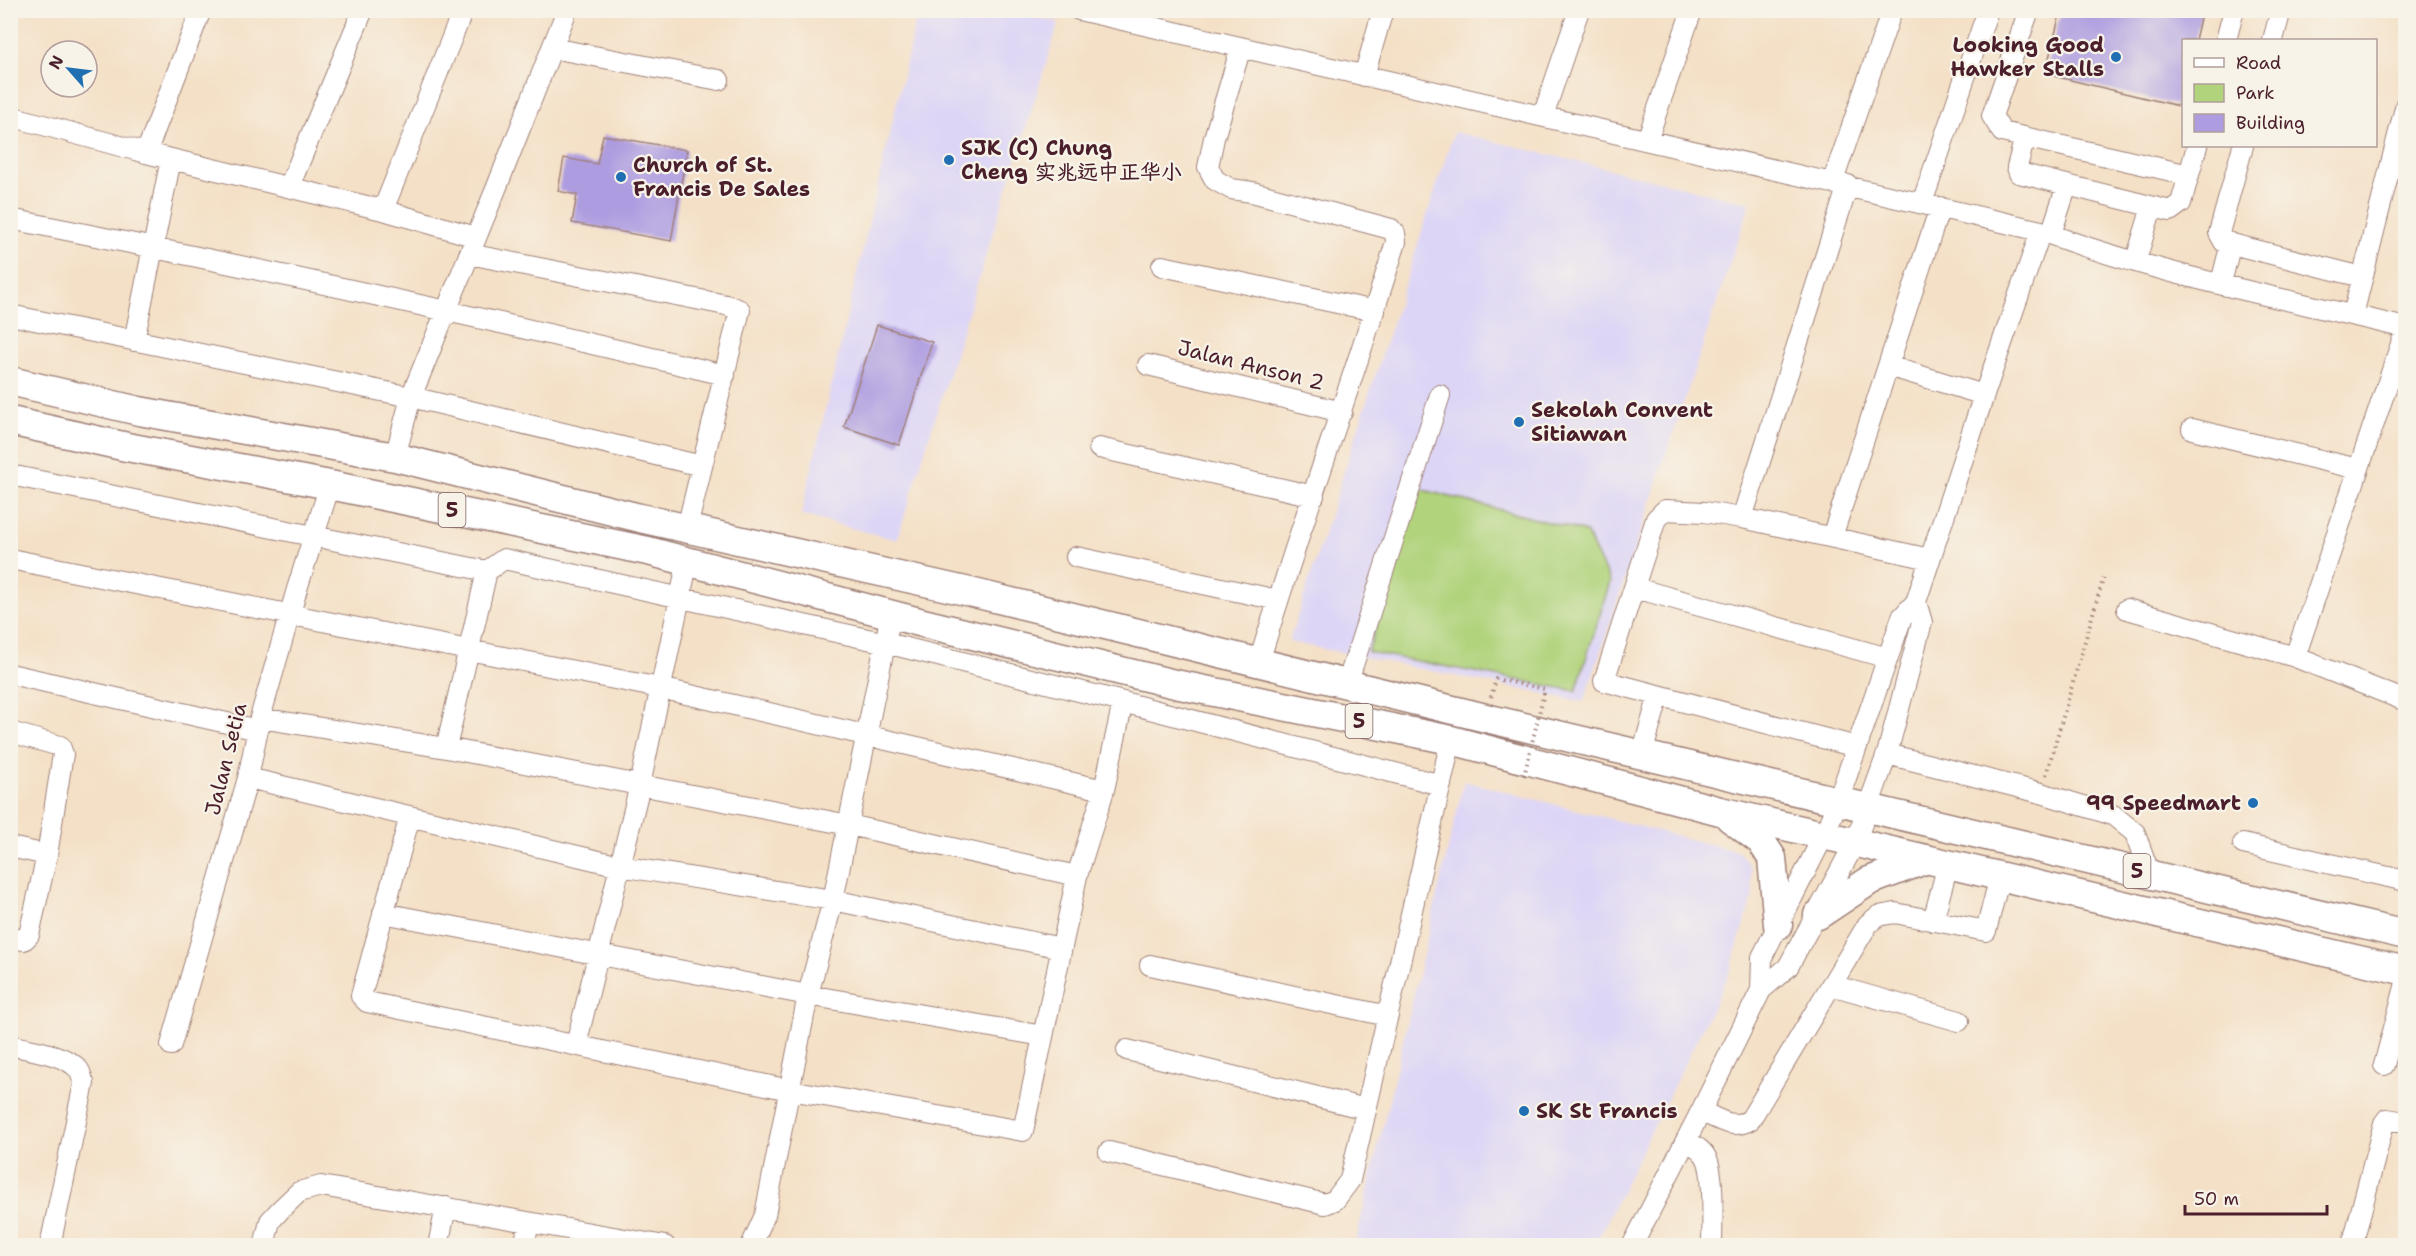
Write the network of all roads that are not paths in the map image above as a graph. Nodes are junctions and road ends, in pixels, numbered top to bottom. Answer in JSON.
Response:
{"nodes":[{"id":1,"x":201,"y":10,"type":"edge"},
{"id":2,"x":363,"y":10,"type":"edge"},
{"id":3,"x":463,"y":10,"type":"edge"},
{"id":4,"x":567,"y":10,"type":"edge"},
{"id":5,"x":1078,"y":10,"type":"edge"},
{"id":6,"x":1383,"y":10,"type":"edge"},
{"id":7,"x":1579,"y":10,"type":"edge"},
{"id":8,"x":1692,"y":10,"type":"edge"},
{"id":9,"x":1892,"y":10,"type":"edge"},
{"id":10,"x":1988,"y":10,"type":"edge"},
{"id":11,"x":2028,"y":10,"type":"edge"},
{"id":12,"x":2234,"y":10,"type":"edge"},
{"id":13,"x":2281,"y":10,"type":"edge"},
{"id":14,"x":1141,"y":17,"type":"edge"},
{"id":15,"x":2226,"y":39,"type":"edge"},
{"id":16,"x":2272,"y":39,"type":"edge"},
{"id":17,"x":1241,"y":47,"type":"junction"},
{"id":18,"x":552,"y":48,"type":"junction"},
{"id":19,"x":1365,"y":76,"type":"junction"},
{"id":20,"x":719,"y":80,"type":"dead end"},
{"id":21,"x":2406,"y":104,"type":"edge"},
{"id":22,"x":10,"y":116,"type":"edge"},
{"id":23,"x":1543,"y":116,"type":"junction"},
{"id":24,"x":2025,"y":137,"type":"junction"},
{"id":25,"x":1647,"y":140,"type":"junction"},
{"id":26,"x":2197,"y":147,"type":"edge"},
{"id":27,"x":2243,"y":147,"type":"edge"},
{"id":28,"x":146,"y":153,"type":"junction"},
{"id":29,"x":171,"y":159,"type":"junction"},
{"id":30,"x":2189,"y":175,"type":"junction"},
{"id":31,"x":1840,"y":183,"type":"junction"},
{"id":32,"x":2067,"y":185,"type":"junction"},
{"id":33,"x":289,"y":187,"type":"junction"},
{"id":34,"x":1931,"y":205,"type":"junction"},
{"id":35,"x":2152,"y":207,"type":"junction"},
{"id":36,"x":383,"y":210,"type":"junction"},
{"id":37,"x":10,"y":219,"type":"edge"},
{"id":38,"x":2046,"y":232,"type":"junction"},
{"id":39,"x":2231,"y":243,"type":"junction"},
{"id":40,"x":473,"y":245,"type":"junction"},
{"id":41,"x":154,"y":247,"type":"junction"},
{"id":42,"x":2136,"y":260,"type":"junction"},
{"id":43,"x":1162,"y":266,"type":"dead end"},
{"id":44,"x":2362,"y":277,"type":"junction"},
{"id":45,"x":2221,"y":283,"type":"junction"},
{"id":46,"x":447,"y":310,"type":"junction"},
{"id":47,"x":1375,"y":311,"type":"junction"},
{"id":48,"x":10,"y":315,"type":"edge"},
{"id":49,"x":2353,"y":315,"type":"junction"},
{"id":50,"x":2406,"y":328,"type":"edge"},
{"id":51,"x":134,"y":341,"type":"junction"},
{"id":52,"x":1148,"y":365,"type":"dead end"},
{"id":53,"x":1888,"y":366,"type":"junction"},
{"id":54,"x":725,"y":375,"type":"junction"},
{"id":55,"x":10,"y":381,"type":"edge"},
{"id":56,"x":1440,"y":395,"type":"dead end"},
{"id":57,"x":1984,"y":395,"type":"junction"},
{"id":58,"x":411,"y":397,"type":"junction"},
{"id":59,"x":139,"y":411,"type":"junction"},
{"id":60,"x":1342,"y":412,"type":"junction"},
{"id":61,"x":10,"y":421,"type":"edge"},
{"id":62,"x":2192,"y":429,"type":"dead end"},
{"id":63,"x":1099,"y":448,"type":"dead end"},
{"id":64,"x":395,"y":457,"type":"junction"},
{"id":65,"x":702,"y":466,"type":"junction"},
{"id":66,"x":2358,"y":469,"type":"junction"},
{"id":67,"x":10,"y":475,"type":"edge"},
{"id":68,"x":330,"y":485,"type":"junction"},
{"id":69,"x":1314,"y":496,"type":"junction"},
{"id":70,"x":1742,"y":518,"type":"junction"},
{"id":71,"x":687,"y":528,"type":"junction"},
{"id":72,"x":314,"y":537,"type":"junction"},
{"id":73,"x":1832,"y":537,"type":"junction"},
{"id":74,"x":648,"y":551,"type":"junction"},
{"id":75,"x":1076,"y":557,"type":"dead end"},
{"id":76,"x":10,"y":559,"type":"edge"},
{"id":77,"x":1930,"y":559,"type":"junction"},
{"id":78,"x":688,"y":560,"type":"junction"},
{"id":79,"x":487,"y":571,"type":"junction"},
{"id":80,"x":1635,"y":588,"type":"junction"},
{"id":81,"x":970,"y":592,"type":"junction"},
{"id":82,"x":680,"y":598,"type":"junction"},
{"id":83,"x":1278,"y":600,"type":"junction"},
{"id":84,"x":1916,"y":602,"type":"junction"},
{"id":85,"x":2127,"y":609,"type":"dead end"},
{"id":86,"x":290,"y":614,"type":"junction"},
{"id":87,"x":891,"y":614,"type":"junction"},
{"id":88,"x":886,"y":644,"type":"junction"},
{"id":89,"x":470,"y":650,"type":"junction"},
{"id":90,"x":2295,"y":657,"type":"junction"},
{"id":91,"x":1888,"y":658,"type":"junction"},
{"id":92,"x":1259,"y":662,"type":"junction"},
{"id":93,"x":10,"y":674,"type":"edge"},
{"id":94,"x":1175,"y":684,"type":"junction"},
{"id":95,"x":1347,"y":684,"type":"junction"},
{"id":96,"x":660,"y":688,"type":"junction"},
{"id":97,"x":1659,"y":695,"type":"junction"},
{"id":98,"x":2406,"y":701,"type":"edge"},
{"id":99,"x":1123,"y":702,"type":"junction"},
{"id":100,"x":259,"y":724,"type":"junction"},
{"id":101,"x":10,"y":732,"type":"edge"},
{"id":102,"x":1414,"y":732,"type":"junction"},
{"id":103,"x":867,"y":736,"type":"junction"},
{"id":104,"x":1451,"y":740,"type":"junction"},
{"id":105,"x":1857,"y":747,"type":"junction"},
{"id":106,"x":446,"y":748,"type":"junction"},
{"id":107,"x":1642,"y":754,"type":"junction"},
{"id":108,"x":1887,"y":754,"type":"junction"},
{"id":109,"x":248,"y":778,"type":"junction"},
{"id":110,"x":640,"y":785,"type":"junction"},
{"id":111,"x":1441,"y":785,"type":"junction"},
{"id":112,"x":1104,"y":790,"type":"junction"},
{"id":113,"x":1838,"y":801,"type":"junction"},
{"id":114,"x":1868,"y":808,"type":"junction"},
{"id":115,"x":1720,"y":811,"type":"junction"},
{"id":116,"x":410,"y":816,"type":"junction"},
{"id":117,"x":849,"y":825,"type":"junction"},
{"id":118,"x":1824,"y":835,"type":"junction"},
{"id":119,"x":1855,"y":843,"type":"junction"},
{"id":120,"x":2243,"y":844,"type":"dead end"},
{"id":121,"x":10,"y":847,"type":"edge"},
{"id":122,"x":47,"y":855,"type":"junction"},
{"id":123,"x":1937,"y":861,"type":"junction"},
{"id":124,"x":620,"y":866,"type":"junction"},
{"id":125,"x":2151,"y":875,"type":"junction"},
{"id":126,"x":1077,"y":876,"type":"junction"},
{"id":127,"x":2000,"y":876,"type":"junction"},
{"id":128,"x":2406,"y":881,"type":"edge"},
{"id":129,"x":833,"y":900,"type":"junction"},
{"id":130,"x":383,"y":913,"type":"junction"},
{"id":131,"x":1818,"y":915,"type":"junction"},
{"id":132,"x":1934,"y":921,"type":"junction"},
{"id":133,"x":1778,"y":926,"type":"junction"},
{"id":134,"x":2406,"y":935,"type":"edge"},
{"id":135,"x":20,"y":936,"type":"edge"},
{"id":136,"x":1061,"y":948,"type":"junction"},
{"id":137,"x":597,"y":956,"type":"junction"},
{"id":138,"x":1150,"y":966,"type":"dead end"},
{"id":139,"x":2406,"y":971,"type":"edge"},
{"id":140,"x":2406,"y":983,"type":"edge"},
{"id":141,"x":1831,"y":985,"type":"junction"},
{"id":142,"x":1761,"y":990,"type":"junction"},
{"id":143,"x":808,"y":995,"type":"junction"},
{"id":144,"x":1388,"y":1016,"type":"junction"},
{"id":145,"x":1959,"y":1021,"type":"dead end"},
{"id":146,"x":2399,"y":1030,"type":"edge"},
{"id":147,"x":1043,"y":1036,"type":"junction"},
{"id":148,"x":10,"y":1045,"type":"edge"},
{"id":149,"x":171,"y":1045,"type":"dead end"},
{"id":150,"x":576,"y":1045,"type":"junction"},
{"id":151,"x":1127,"y":1050,"type":"dead end"},
{"id":152,"x":2384,"y":1065,"type":"dead end"},
{"id":153,"x":790,"y":1090,"type":"junction"},
{"id":154,"x":1366,"y":1109,"type":"junction"},
{"id":155,"x":1701,"y":1111,"type":"junction"},
{"id":156,"x":2406,"y":1122,"type":"edge"},
{"id":157,"x":1686,"y":1141,"type":"junction"},
{"id":158,"x":1109,"y":1152,"type":"dead end"},
{"id":159,"x":446,"y":1208,"type":"junction"},
{"id":160,"x":529,"y":1223,"type":"junction"},
{"id":161,"x":616,"y":1241,"type":"edge"},
{"id":162,"x":50,"y":1245,"type":"edge"},
{"id":163,"x":264,"y":1245,"type":"edge"},
{"id":164,"x":438,"y":1245,"type":"edge"},
{"id":165,"x":525,"y":1245,"type":"edge"},
{"id":166,"x":665,"y":1245,"type":"edge"},
{"id":167,"x":751,"y":1245,"type":"edge"},
{"id":168,"x":1632,"y":1245,"type":"edge"},
{"id":169,"x":1712,"y":1245,"type":"edge"},
{"id":170,"x":2352,"y":1245,"type":"edge"}],
"edges":[{"from":1,"to":28,"type":"street"},
{"from":2,"to":33,"type":"street"},
{"from":3,"to":36,"type":"street"},
{"from":4,"to":18,"type":"street"},
{"from":5,"to":14,"type":"street"},
{"from":6,"to":19,"type":"street"},
{"from":7,"to":23,"type":"street"},
{"from":8,"to":25,"type":"street"},
{"from":9,"to":31,"type":"street"},
{"from":10,"to":34,"type":"street"},
{"from":11,"to":24,"type":"street"},
{"from":12,"to":15,"type":"street"},
{"from":13,"to":16,"type":"street"},
{"from":14,"to":17,"type":"street"},
{"from":17,"to":19,"type":"street"},
{"from":17,"to":47,"type":"street"},
{"from":18,"to":20,"type":"street"},
{"from":18,"to":40,"type":"street"},
{"from":19,"to":23,"type":"street"},
{"from":21,"to":44,"type":"street"},
{"from":22,"to":28,"type":"street"},
{"from":23,"to":25,"type":"street"},
{"from":24,"to":30,"type":"street"},
{"from":24,"to":32,"type":"street"},
{"from":25,"to":31,"type":"street"},
{"from":26,"to":30,"type":"street"},
{"from":27,"to":39,"type":"street"},
{"from":28,"to":29,"type":"street"},
{"from":29,"to":33,"type":"street"},
{"from":29,"to":41,"type":"street"},
{"from":30,"to":35,"type":"street"},
{"from":31,"to":34,"type":"street"},
{"from":31,"to":70,"type":"street"},
{"from":32,"to":35,"type":"street"},
{"from":32,"to":38,"type":"street"},
{"from":33,"to":36,"type":"street"},
{"from":34,"to":38,"type":"street"},
{"from":34,"to":53,"type":"street"},
{"from":35,"to":42,"type":"street"},
{"from":36,"to":40,"type":"street"},
{"from":37,"to":41,"type":"street"},
{"from":38,"to":42,"type":"street"},
{"from":38,"to":57,"type":"street"},
{"from":39,"to":44,"type":"street"},
{"from":39,"to":45,"type":"street"},
{"from":40,"to":46,"type":"street"},
{"from":40,"to":54,"type":"street"},
{"from":41,"to":46,"type":"street"},
{"from":41,"to":51,"type":"street"},
{"from":42,"to":45,"type":"street"},
{"from":43,"to":47,"type":"street"},
{"from":44,"to":49,"type":"street"},
{"from":45,"to":49,"type":"street"},
{"from":46,"to":54,"type":"street"},
{"from":46,"to":58,"type":"street"},
{"from":47,"to":60,"type":"street"},
{"from":48,"to":51,"type":"street"},
{"from":49,"to":50,"type":"street"},
{"from":50,"to":66,"type":"street"},
{"from":51,"to":58,"type":"street"},
{"from":52,"to":60,"type":"street","name":"Jalan Anson 2"},
{"from":53,"to":57,"type":"street"},
{"from":53,"to":73,"type":"street"},
{"from":54,"to":65,"type":"street"},
{"from":55,"to":59,"type":"highway","number":"5"},
{"from":56,"to":95,"type":"street"},
{"from":57,"to":77,"type":"street"},
{"from":58,"to":64,"type":"street"},
{"from":58,"to":65,"type":"street"},
{"from":59,"to":64,"type":"highway","number":"5"},
{"from":59,"to":68,"type":"highway"},
{"from":60,"to":69,"type":"street"},
{"from":61,"to":68,"type":"highway","number":"5"},
{"from":62,"to":66,"type":"street"},
{"from":63,"to":69,"type":"street"},
{"from":64,"to":71,"type":"highway","number":"5"},
{"from":64,"to":74,"type":"highway"},
{"from":65,"to":71,"type":"street"},
{"from":66,"to":90,"type":"street"},
{"from":67,"to":72,"type":"street"},
{"from":68,"to":72,"type":"street","name":"Jalan Setia"},
{"from":68,"to":74,"type":"highway","number":"5"},
{"from":69,"to":83,"type":"street"},
{"from":70,"to":73,"type":"street"},
{"from":70,"to":80,"type":"street"},
{"from":71,"to":81,"type":"highway","number":"5"},
{"from":71,"to":87,"type":"highway"},
{"from":72,"to":79,"type":"street"},
{"from":72,"to":86,"type":"street","name":"Jalan Setia"},
{"from":73,"to":77,"type":"street"},
{"from":74,"to":78,"type":"highway","number":"5"},
{"from":75,"to":83,"type":"street"},
{"from":76,"to":86,"type":"street"},
{"from":77,"to":84,"type":"street"},
{"from":78,"to":82,"type":"street"},
{"from":78,"to":87,"type":"highway","number":"5"},
{"from":79,"to":82,"type":"street"},
{"from":79,"to":89,"type":"street"},
{"from":80,"to":91,"type":"street"},
{"from":80,"to":97,"type":"street"},
{"from":81,"to":92,"type":"highway","number":"5"},
{"from":81,"to":94,"type":"highway"},
{"from":82,"to":88,"type":"street"},
{"from":82,"to":96,"type":"street"},
{"from":83,"to":92,"type":"street"},
{"from":84,"to":91,"type":"street"},
{"from":84,"to":108,"type":"street"},
{"from":85,"to":90,"type":"street"},
{"from":86,"to":89,"type":"street"},
{"from":86,"to":100,"type":"street","name":"Jalan Setia"},
{"from":87,"to":88,"type":"street"},
{"from":87,"to":94,"type":"highway","number":"5"},
{"from":88,"to":99,"type":"street"},
{"from":88,"to":103,"type":"street"},
{"from":89,"to":96,"type":"street"},
{"from":89,"to":106,"type":"street"},
{"from":90,"to":98,"type":"street"},
{"from":91,"to":105,"type":"street"},
{"from":92,"to":95,"type":"highway","number":"5"},
{"from":92,"to":102,"type":"highway"},
{"from":93,"to":100,"type":"street"},
{"from":94,"to":102,"type":"highway","number":"5"},
{"from":95,"to":107,"type":"highway","number":"5"},
{"from":96,"to":103,"type":"street"},
{"from":96,"to":110,"type":"street"},
{"from":97,"to":105,"type":"street"},
{"from":97,"to":107,"type":"street"},
{"from":99,"to":111,"type":"street"},
{"from":99,"to":112,"type":"street"},
{"from":100,"to":106,"type":"street"},
{"from":100,"to":109,"type":"street","name":"Jalan Setia"},
{"from":101,"to":122,"type":"street"},
{"from":102,"to":104,"type":"highway","number":"5"},
{"from":103,"to":112,"type":"street"},
{"from":103,"to":117,"type":"street"},
{"from":104,"to":111,"type":"street"},
{"from":104,"to":115,"type":"highway","number":"5"},
{"from":105,"to":113,"type":"street"},
{"from":106,"to":110,"type":"street"},
{"from":107,"to":113,"type":"highway","number":"5"},
{"from":108,"to":114,"type":"street"},
{"from":108,"to":125,"type":"street"},
{"from":109,"to":116,"type":"street"},
{"from":109,"to":149,"type":"street","name":"Jalan Setia"},
{"from":110,"to":117,"type":"street"},
{"from":110,"to":124,"type":"street"},
{"from":111,"to":144,"type":"street"},
{"from":112,"to":126,"type":"street"},
{"from":113,"to":114,"type":"highway","number":"5"},
{"from":113,"to":118,"type":"street"},
{"from":114,"to":119,"type":"street"},
{"from":114,"to":125,"type":"highway","number":"5"},
{"from":115,"to":118,"type":"highway","number":"5"},
{"from":115,"to":133,"type":"highway"},
{"from":116,"to":124,"type":"street"},
{"from":116,"to":130,"type":"street"},
{"from":117,"to":126,"type":"street"},
{"from":117,"to":129,"type":"street"},
{"from":118,"to":119,"type":"highway","number":"5"},
{"from":118,"to":133,"type":"street"},
{"from":119,"to":123,"type":"highway","number":"5"},
{"from":119,"to":131,"type":"street"},
{"from":120,"to":128,"type":"street"},
{"from":121,"to":122,"type":"street"},
{"from":122,"to":135,"type":"street"},
{"from":123,"to":127,"type":"highway","number":"5"},
{"from":123,"to":131,"type":"highway"},
{"from":123,"to":132,"type":"street"},
{"from":124,"to":129,"type":"street"},
{"from":124,"to":137,"type":"street"},
{"from":125,"to":134,"type":"highway","number":"5"},
{"from":126,"to":136,"type":"street"},
{"from":127,"to":132,"type":"street"},
{"from":127,"to":139,"type":"highway","number":"5"},
{"from":129,"to":136,"type":"street"},
{"from":129,"to":143,"type":"street"},
{"from":130,"to":137,"type":"street"},
{"from":130,"to":150,"type":"street"},
{"from":131,"to":142,"type":"street"},
{"from":132,"to":141,"type":"street"},
{"from":133,"to":142,"type":"street"},
{"from":136,"to":147,"type":"street"},
{"from":137,"to":143,"type":"street"},
{"from":137,"to":150,"type":"street"},
{"from":138,"to":144,"type":"street"},
{"from":140,"to":146,"type":"street"},
{"from":141,"to":145,"type":"street"},
{"from":141,"to":155,"type":"street"},
{"from":142,"to":155,"type":"street"},
{"from":143,"to":147,"type":"street"},
{"from":143,"to":153,"type":"street"},
{"from":144,"to":154,"type":"street"},
{"from":146,"to":152,"type":"street"},
{"from":147,"to":153,"type":"street"},
{"from":148,"to":162,"type":"street"},
{"from":150,"to":153,"type":"street"},
{"from":151,"to":154,"type":"street"},
{"from":153,"to":167,"type":"street"},
{"from":154,"to":158,"type":"street"},
{"from":155,"to":157,"type":"street"},
{"from":156,"to":170,"type":"street"},
{"from":157,"to":168,"type":"street"},
{"from":157,"to":169,"type":"street"},
{"from":159,"to":160,"type":"street"},
{"from":159,"to":163,"type":"street"},
{"from":159,"to":164,"type":"street"},
{"from":160,"to":161,"type":"street"},
{"from":160,"to":165,"type":"street"},
{"from":161,"to":166,"type":"street"}]}
